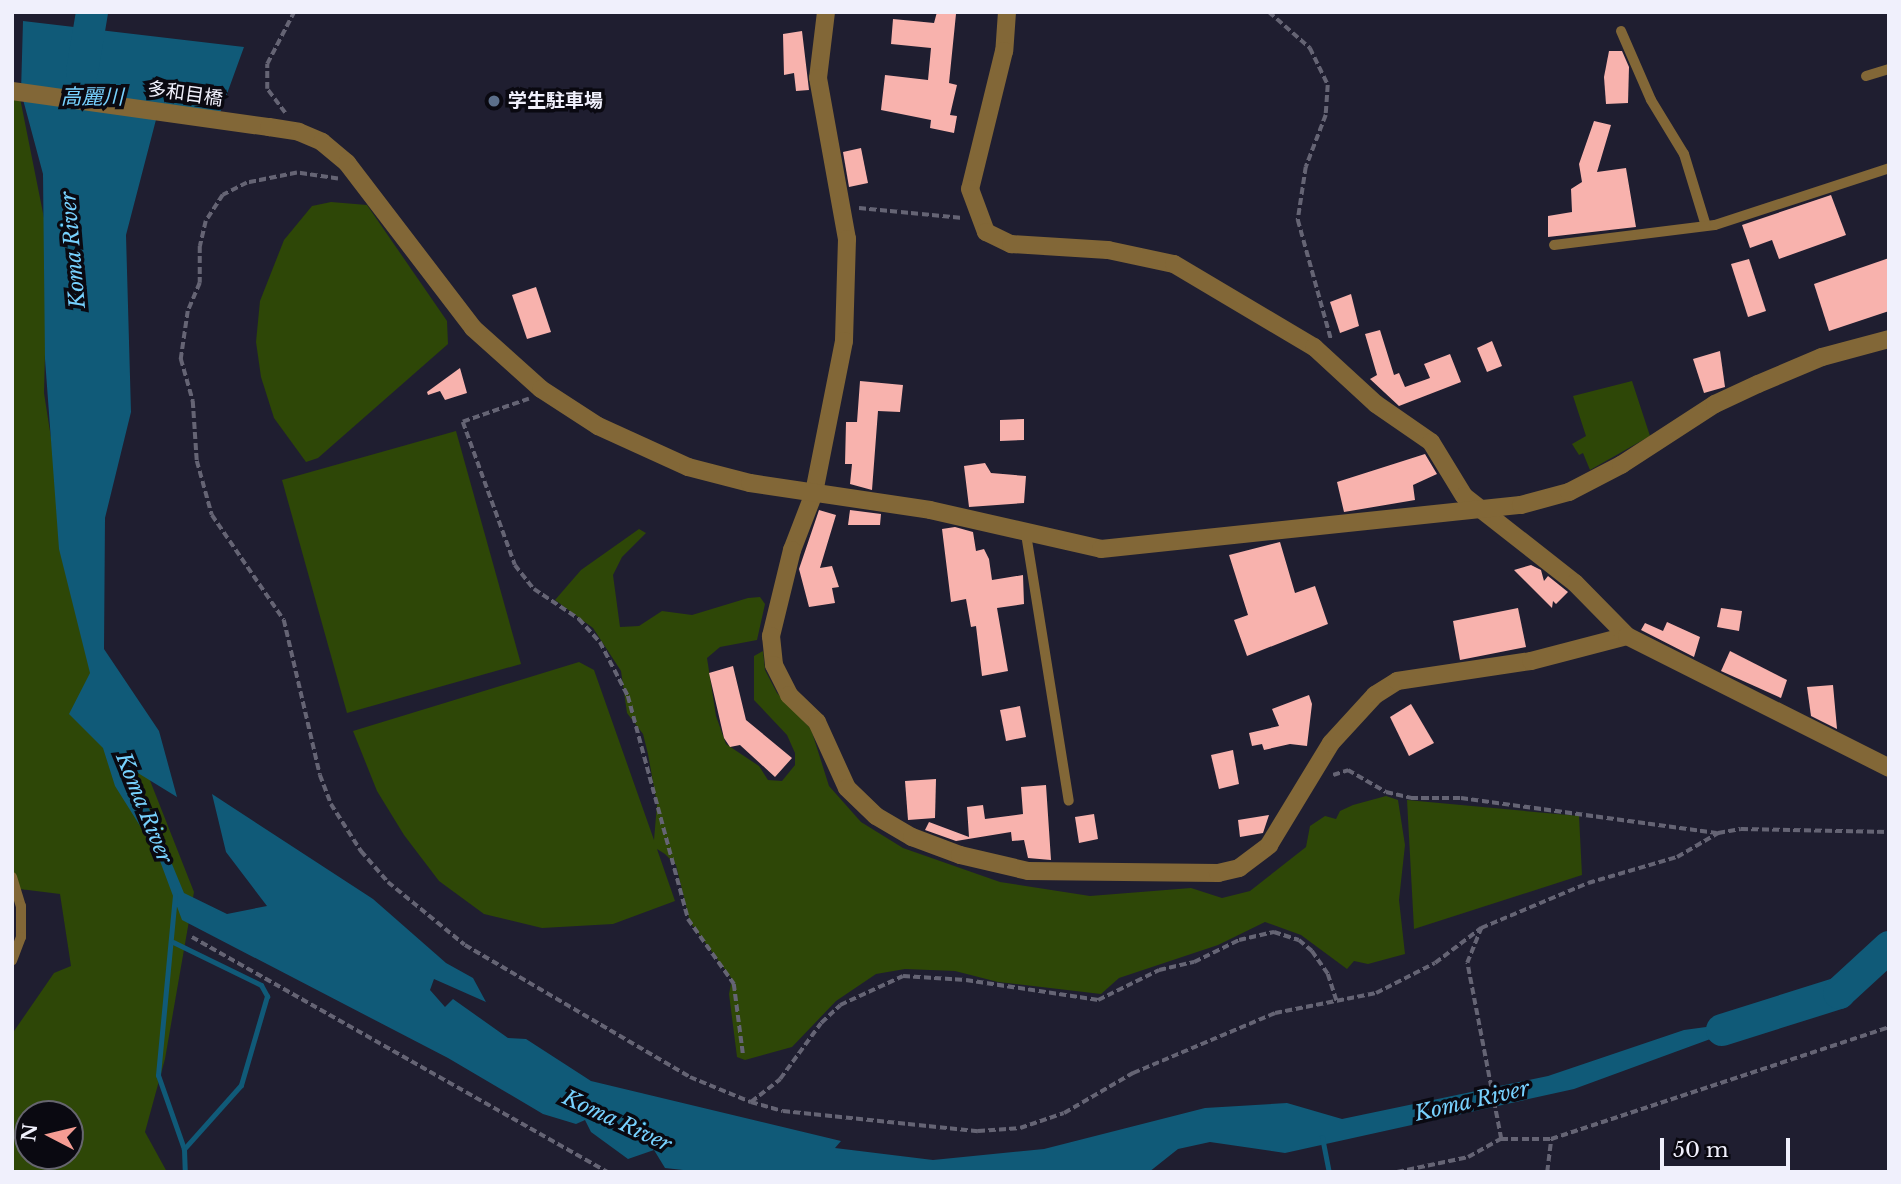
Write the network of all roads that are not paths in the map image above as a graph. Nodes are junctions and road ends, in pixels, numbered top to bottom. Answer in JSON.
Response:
{"nodes":[{"id":1,"x":826,"y":12,"type":"edge"},
{"id":2,"x":1007,"y":12,"type":"edge"},
{"id":3,"x":1621,"y":31,"type":"dead end"},
{"id":4,"x":1889,"y":69,"type":"edge"},
{"id":5,"x":1866,"y":76,"type":"dead end"},
{"id":6,"x":12,"y":91,"type":"edge"},
{"id":7,"x":1889,"y":168,"type":"edge"},
{"id":8,"x":1706,"y":226,"type":"junction"},
{"id":9,"x":1554,"y":245,"type":"dead end"},
{"id":10,"x":1889,"y":339,"type":"edge"},
{"id":11,"x":814,"y":493,"type":"junction"},
{"id":12,"x":1479,"y":509,"type":"junction"},
{"id":13,"x":1026,"y":534,"type":"junction"},
{"id":14,"x":1627,"y":636,"type":"junction"},
{"id":15,"x":1889,"y":768,"type":"edge"},
{"id":16,"x":1069,"y":801,"type":"dead end"},
{"id":17,"x":12,"y":877,"type":"edge"},
{"id":18,"x":12,"y":960,"type":"edge"}],
"edges":[{"from":1,"to":11,"type":"street"},
{"from":2,"to":12,"type":"street"},
{"from":3,"to":8,"type":"lane"},
{"from":4,"to":5,"type":"lane"},
{"from":6,"to":11,"type":"street","name":"多和目橋"},
{"from":7,"to":8,"type":"lane"},
{"from":8,"to":9,"type":"lane"},
{"from":10,"to":12,"type":"street","name":"多和目橋"},
{"from":11,"to":13,"type":"street","name":"多和目橋"},
{"from":11,"to":14,"type":"street"},
{"from":12,"to":13,"type":"street","name":"多和目橋"},
{"from":12,"to":14,"type":"street"},
{"from":13,"to":16,"type":"lane"},
{"from":14,"to":15,"type":"street"},
{"from":17,"to":18,"type":"lane"}]}
